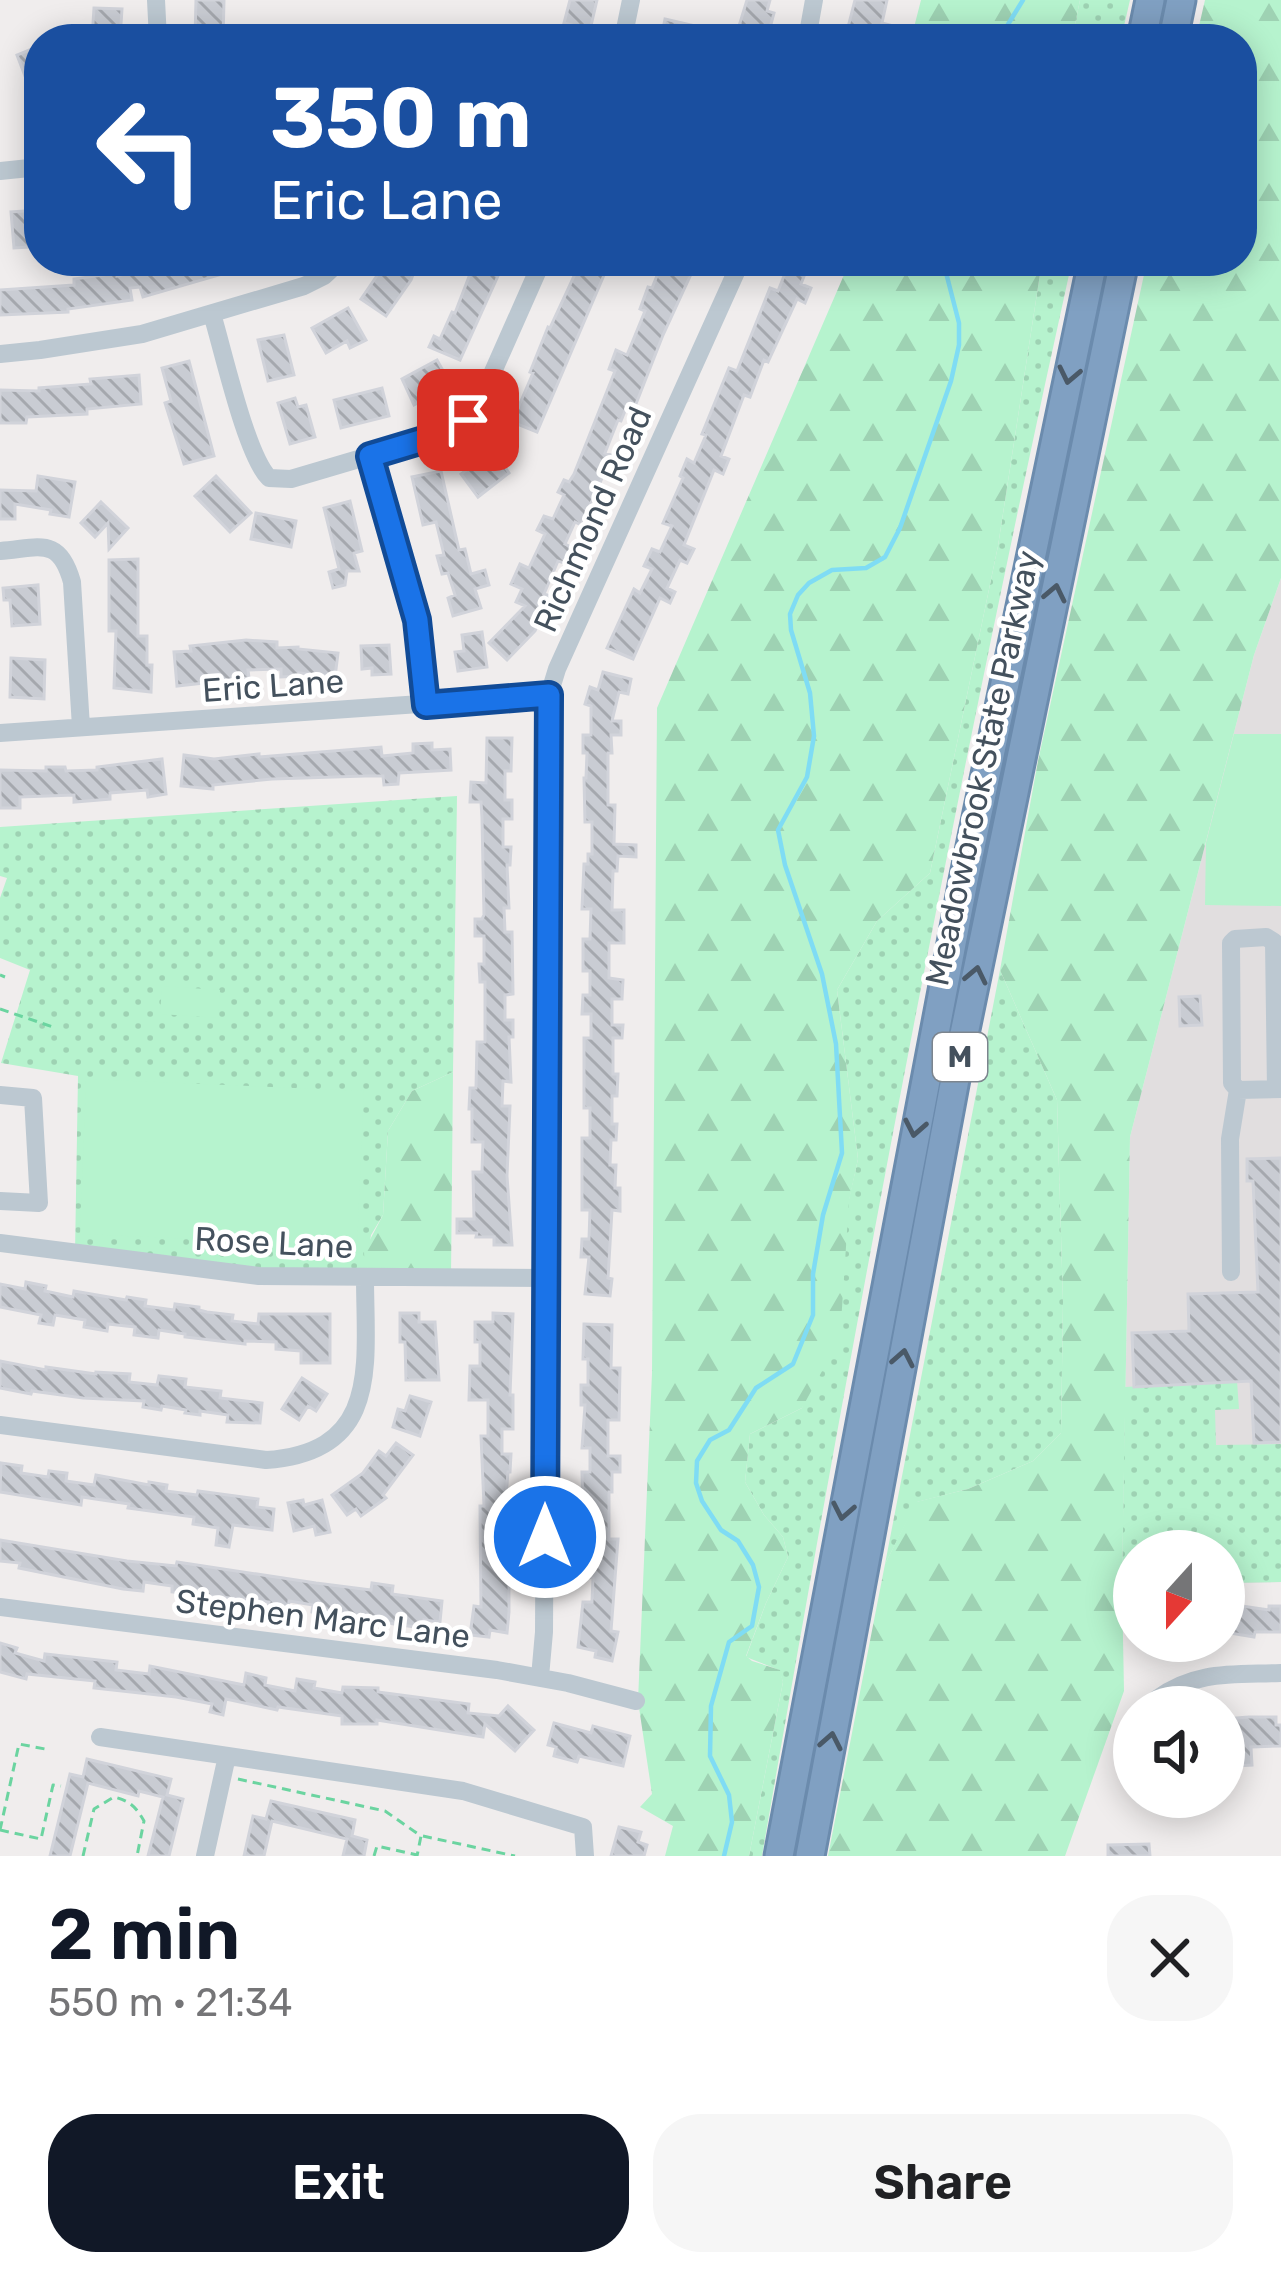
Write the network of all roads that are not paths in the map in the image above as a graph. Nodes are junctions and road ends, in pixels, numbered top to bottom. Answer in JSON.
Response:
{"nodes":[{"id":1,"x":324,"y":276,"type":"edge"},
{"id":2,"x":535,"y":276,"type":"edge"},
{"id":3,"x":734,"y":276,"type":"edge"},
{"id":4,"x":1090,"y":276,"type":"edge"},
{"id":5,"x":1121,"y":276,"type":"edge"},
{"id":6,"x":212,"y":314,"type":"junction"},
{"id":7,"x":0,"y":354,"type":"edge"},
{"id":8,"x":370,"y":456,"type":"junction"},
{"id":9,"x":0,"y":551,"type":"edge"},
{"id":10,"x":549,"y":695,"type":"junction"},
{"id":11,"x":426,"y":705,"type":"junction"},
{"id":12,"x":81,"y":728,"type":"junction"},
{"id":13,"x":0,"y":733,"type":"edge"},
{"id":14,"x":1278,"y":939,"type":"edge"},
{"id":15,"x":1278,"y":1089,"type":"edge"},
{"id":16,"x":1238,"y":1090,"type":"junction"},
{"id":17,"x":0,"y":1095,"type":"edge"},
{"id":18,"x":0,"y":1201,"type":"edge"},
{"id":19,"x":0,"y":1244,"type":"edge"},
{"id":20,"x":1232,"y":1271,"type":"dead end"},
{"id":21,"x":365,"y":1277,"type":"junction"},
{"id":22,"x":546,"y":1278,"type":"junction"},
{"id":23,"x":0,"y":1425,"type":"edge"},
{"id":24,"x":0,"y":1607,"type":"edge"},
{"id":25,"x":1281,"y":1673,"type":"edge"},
{"id":26,"x":540,"y":1677,"type":"junction"},
{"id":27,"x":1177,"y":1686,"type":"edge"},
{"id":28,"x":636,"y":1701,"type":"dead end"},
{"id":29,"x":100,"y":1737,"type":"dead end"},
{"id":30,"x":225,"y":1766,"type":"junction"},
{"id":31,"x":205,"y":1856,"type":"edge"},
{"id":32,"x":585,"y":1856,"type":"edge"},
{"id":33,"x":779,"y":1856,"type":"edge"},
{"id":34,"x":810,"y":1856,"type":"edge"}],
"edges":[{"from":1,"to":6,"type":"street"},
{"from":2,"to":8,"type":"street"},
{"from":3,"to":10,"type":"street","name":"Richmond Road"},
{"from":4,"to":33,"type":"highway","name":"Meadowbrook State Parkway","number":"M","one_way":true},
{"from":34,"to":5,"type":"highway","name":"Meadowbrook State Parkway","number":"M","one_way":true},
{"from":6,"to":7,"type":"street"},
{"from":6,"to":8,"type":"street"},
{"from":8,"to":11,"type":"street"},
{"from":9,"to":12,"type":"street"},
{"from":10,"to":11,"type":"street","name":"Eric Lane"},
{"from":10,"to":22,"type":"street","name":"Richmond Road"},
{"from":11,"to":12,"type":"street","name":"Eric Lane"},
{"from":12,"to":13,"type":"street","name":"Eric Lane"},
{"from":14,"to":15,"type":"street"},
{"from":14,"to":16,"type":"street"},
{"from":15,"to":16,"type":"street"},
{"from":16,"to":20,"type":"street"},
{"from":17,"to":18,"type":"street"},
{"from":19,"to":21,"type":"street","name":"Rose Lane"},
{"from":21,"to":22,"type":"street","name":"Rose Lane"},
{"from":21,"to":23,"type":"street"},
{"from":22,"to":26,"type":"street","name":"Richmond Road"},
{"from":24,"to":26,"type":"street","name":"Stephen Marc Lane"},
{"from":25,"to":27,"type":"street"},
{"from":26,"to":28,"type":"street","name":"Stephen Marc Lane"},
{"from":29,"to":30,"type":"street"},
{"from":30,"to":31,"type":"street"},
{"from":30,"to":32,"type":"street"}]}
